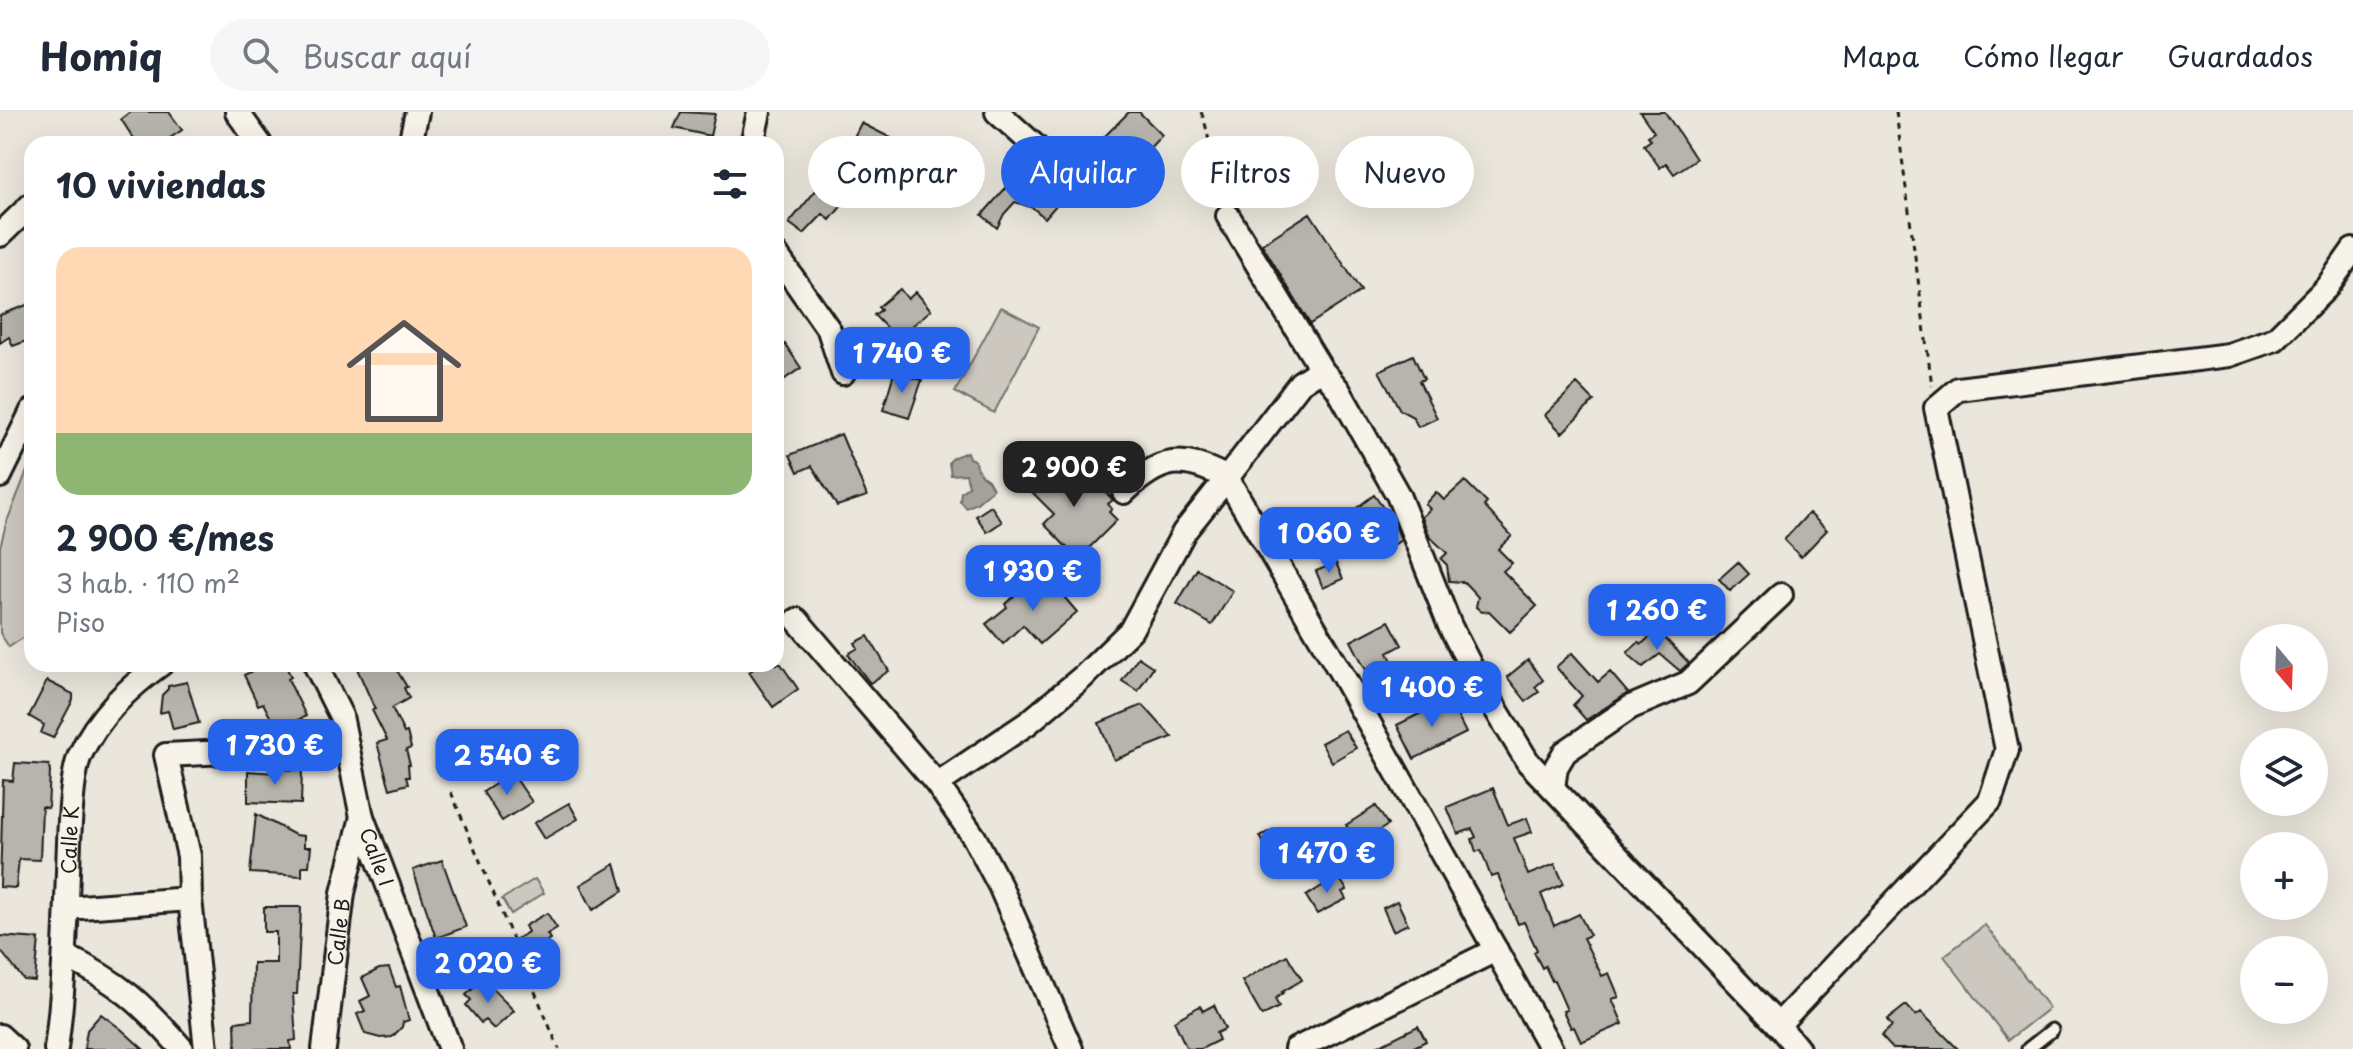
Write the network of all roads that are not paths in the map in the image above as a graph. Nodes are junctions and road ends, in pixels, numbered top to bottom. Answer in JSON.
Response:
{"nodes":[{"id":1,"x":237,"y":112,"type":"edge"},
{"id":2,"x":417,"y":112,"type":"edge"},
{"id":3,"x":759,"y":112,"type":"edge"},
{"id":4,"x":997,"y":112,"type":"edge"},
{"id":5,"x":254,"y":136,"type":"edge"},
{"id":6,"x":412,"y":136,"type":"edge"},
{"id":7,"x":754,"y":136,"type":"edge"},
{"id":8,"x":1024,"y":136,"type":"edge"},
{"id":9,"x":24,"y":212,"type":"edge"},
{"id":10,"x":1228,"y":216,"type":"road end"},
{"id":11,"x":0,"y":235,"type":"edge"},
{"id":12,"x":2353,"y":250,"type":"edge"},
{"id":13,"x":784,"y":265,"type":"edge"},
{"id":14,"x":1321,"y":369,"type":"junction"},
{"id":15,"x":843,"y":373,"type":"dead end"},
{"id":16,"x":24,"y":427,"type":"edge"},
{"id":17,"x":0,"y":476,"type":"edge"},
{"id":18,"x":1227,"y":478,"type":"junction"},
{"id":19,"x":1124,"y":492,"type":"dead end"},
{"id":20,"x":1781,"y":595,"type":"dead end"},
{"id":21,"x":797,"y":620,"type":"dead end"},
{"id":22,"x":150,"y":672,"type":"edge"},
{"id":23,"x":319,"y":672,"type":"edge"},
{"id":24,"x":347,"y":746,"type":"junction"},
{"id":25,"x":937,"y":784,"type":"junction"},
{"id":26,"x":1553,"y":788,"type":"junction"},
{"id":27,"x":362,"y":817,"type":"junction"},
{"id":28,"x":190,"y":899,"type":"junction"},
{"id":29,"x":67,"y":908,"type":"junction"},
{"id":30,"x":1496,"y":950,"type":"junction"},
{"id":31,"x":65,"y":956,"type":"junction"},
{"id":32,"x":1778,"y":1025,"type":"junction"},
{"id":33,"x":2052,"y":1030,"type":"dead end"},
{"id":34,"x":0,"y":1036,"type":"edge"},
{"id":35,"x":14,"y":1049,"type":"edge"},
{"id":36,"x":56,"y":1049,"type":"edge"},
{"id":37,"x":182,"y":1049,"type":"edge"},
{"id":38,"x":206,"y":1049,"type":"edge"},
{"id":39,"x":324,"y":1049,"type":"edge"},
{"id":40,"x":450,"y":1049,"type":"edge"},
{"id":41,"x":1071,"y":1049,"type":"edge"},
{"id":42,"x":1296,"y":1049,"type":"edge"},
{"id":43,"x":1551,"y":1049,"type":"edge"},
{"id":44,"x":1798,"y":1049,"type":"edge"},
{"id":45,"x":2028,"y":1049,"type":"edge"}],
"edges":[{"from":1,"to":5,"type":"street"},
{"from":2,"to":6,"type":"street"},
{"from":3,"to":7,"type":"street"},
{"from":4,"to":8,"type":"street"},
{"from":9,"to":11,"type":"street"},
{"from":10,"to":14,"type":"street"},
{"from":12,"to":32,"type":"street"},
{"from":13,"to":15,"type":"street"},
{"from":14,"to":18,"type":"street"},
{"from":14,"to":26,"type":"street"},
{"from":16,"to":17,"type":"street"},
{"from":18,"to":19,"type":"street"},
{"from":18,"to":25,"type":"street"},
{"from":18,"to":30,"type":"street"},
{"from":20,"to":26,"type":"street"},
{"from":21,"to":25,"type":"street"},
{"from":22,"to":29,"type":"street","name":"Calle K"},
{"from":23,"to":24,"type":"street","name":"Calle I"},
{"from":24,"to":27,"type":"street","name":"Calle I"},
{"from":24,"to":28,"type":"street"},
{"from":25,"to":41,"type":"street"},
{"from":26,"to":32,"type":"street"},
{"from":27,"to":39,"type":"street","name":"Calle B"},
{"from":27,"to":40,"type":"street","name":"Calle I"},
{"from":28,"to":29,"type":"street"},
{"from":28,"to":38,"type":"street"},
{"from":29,"to":31,"type":"street","name":"Calle K"},
{"from":30,"to":42,"type":"street"},
{"from":30,"to":43,"type":"street"},
{"from":31,"to":36,"type":"street","name":"Calle K"},
{"from":31,"to":37,"type":"street"},
{"from":32,"to":44,"type":"street"},
{"from":33,"to":45,"type":"lane"},
{"from":34,"to":35,"type":"street"}]}
